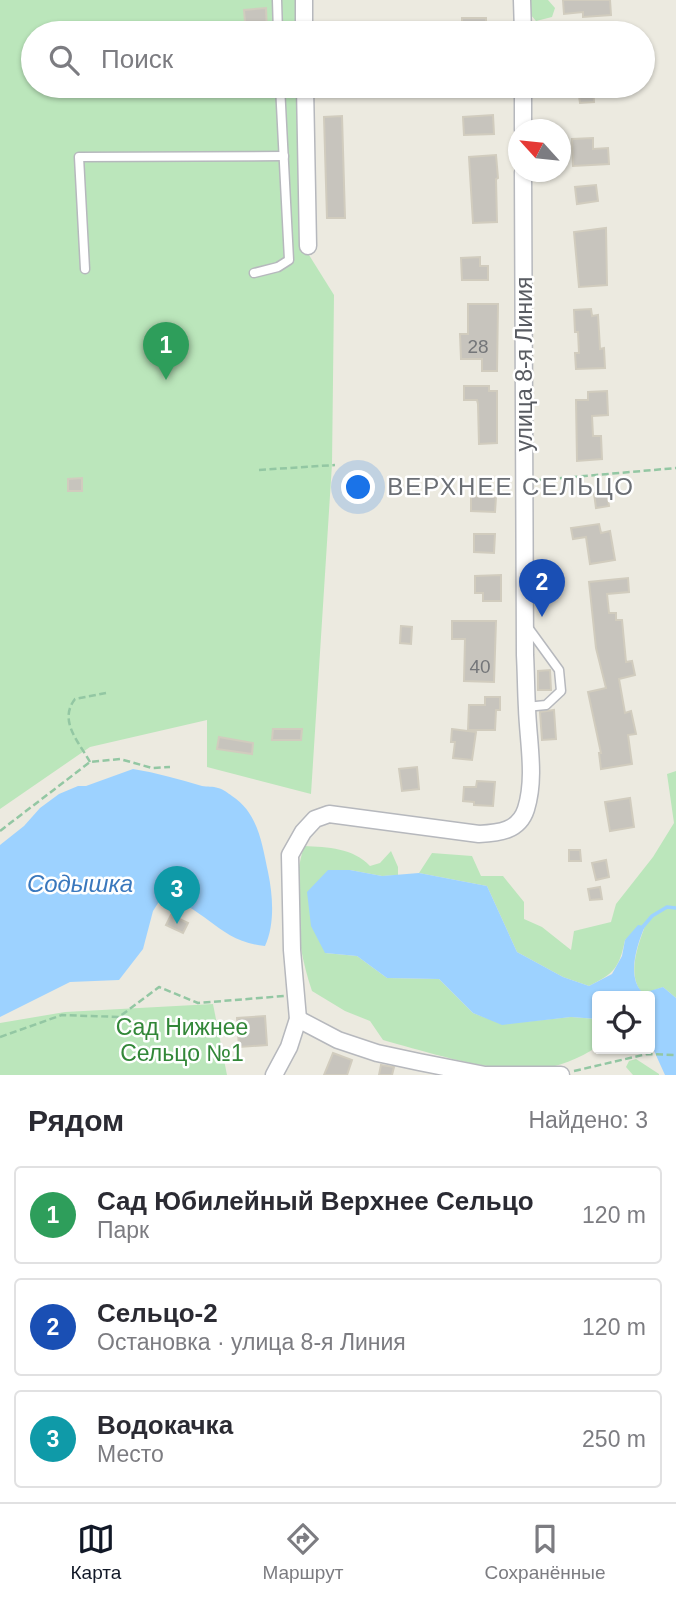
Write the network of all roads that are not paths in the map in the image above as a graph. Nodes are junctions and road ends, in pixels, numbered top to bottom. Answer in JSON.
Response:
{"nodes":[{"id":1,"x":277,"y":0,"type":"edge"},
{"id":2,"x":304,"y":0,"type":"edge"},
{"id":3,"x":523,"y":0,"type":"edge"},
{"id":4,"x":278,"y":21,"type":"edge"},
{"id":5,"x":304,"y":21,"type":"edge"},
{"id":6,"x":523,"y":21,"type":"edge"},
{"id":7,"x":281,"y":98,"type":"edge"},
{"id":8,"x":305,"y":98,"type":"edge"},
{"id":9,"x":523,"y":98,"type":"edge"},
{"id":10,"x":523,"y":119,"type":"edge"},
{"id":11,"x":284,"y":156,"type":"junction"},
{"id":12,"x":523,"y":182,"type":"edge"},
{"id":13,"x":308,"y":246,"type":"dead end"},
{"id":14,"x":85,"y":269,"type":"dead end"},
{"id":15,"x":254,"y":273,"type":"dead end"},
{"id":16,"x":525,"y":624,"type":"junction"},
{"id":17,"x":526,"y":707,"type":"junction"},
{"id":18,"x":298,"y":1018,"type":"junction"},
{"id":19,"x":561,"y":1074,"type":"edge"},
{"id":20,"x":274,"y":1075,"type":"edge"}],
"edges":[{"from":1,"to":4,"type":"lane"},
{"from":2,"to":5,"type":"street"},
{"from":3,"to":6,"type":"street"},
{"from":7,"to":11,"type":"lane"},
{"from":8,"to":13,"type":"street"},
{"from":9,"to":10,"type":"street"},
{"from":11,"to":14,"type":"lane"},
{"from":11,"to":15,"type":"lane"},
{"from":12,"to":16,"type":"street","name":"улица 8-я Линия"},
{"from":16,"to":17,"type":"street","name":"улица 8-я Линия"},
{"from":16,"to":17,"type":"lane"},
{"from":17,"to":18,"type":"street","name":"улица 8-я Линия"},
{"from":18,"to":19,"type":"street"},
{"from":18,"to":20,"type":"street"}]}
